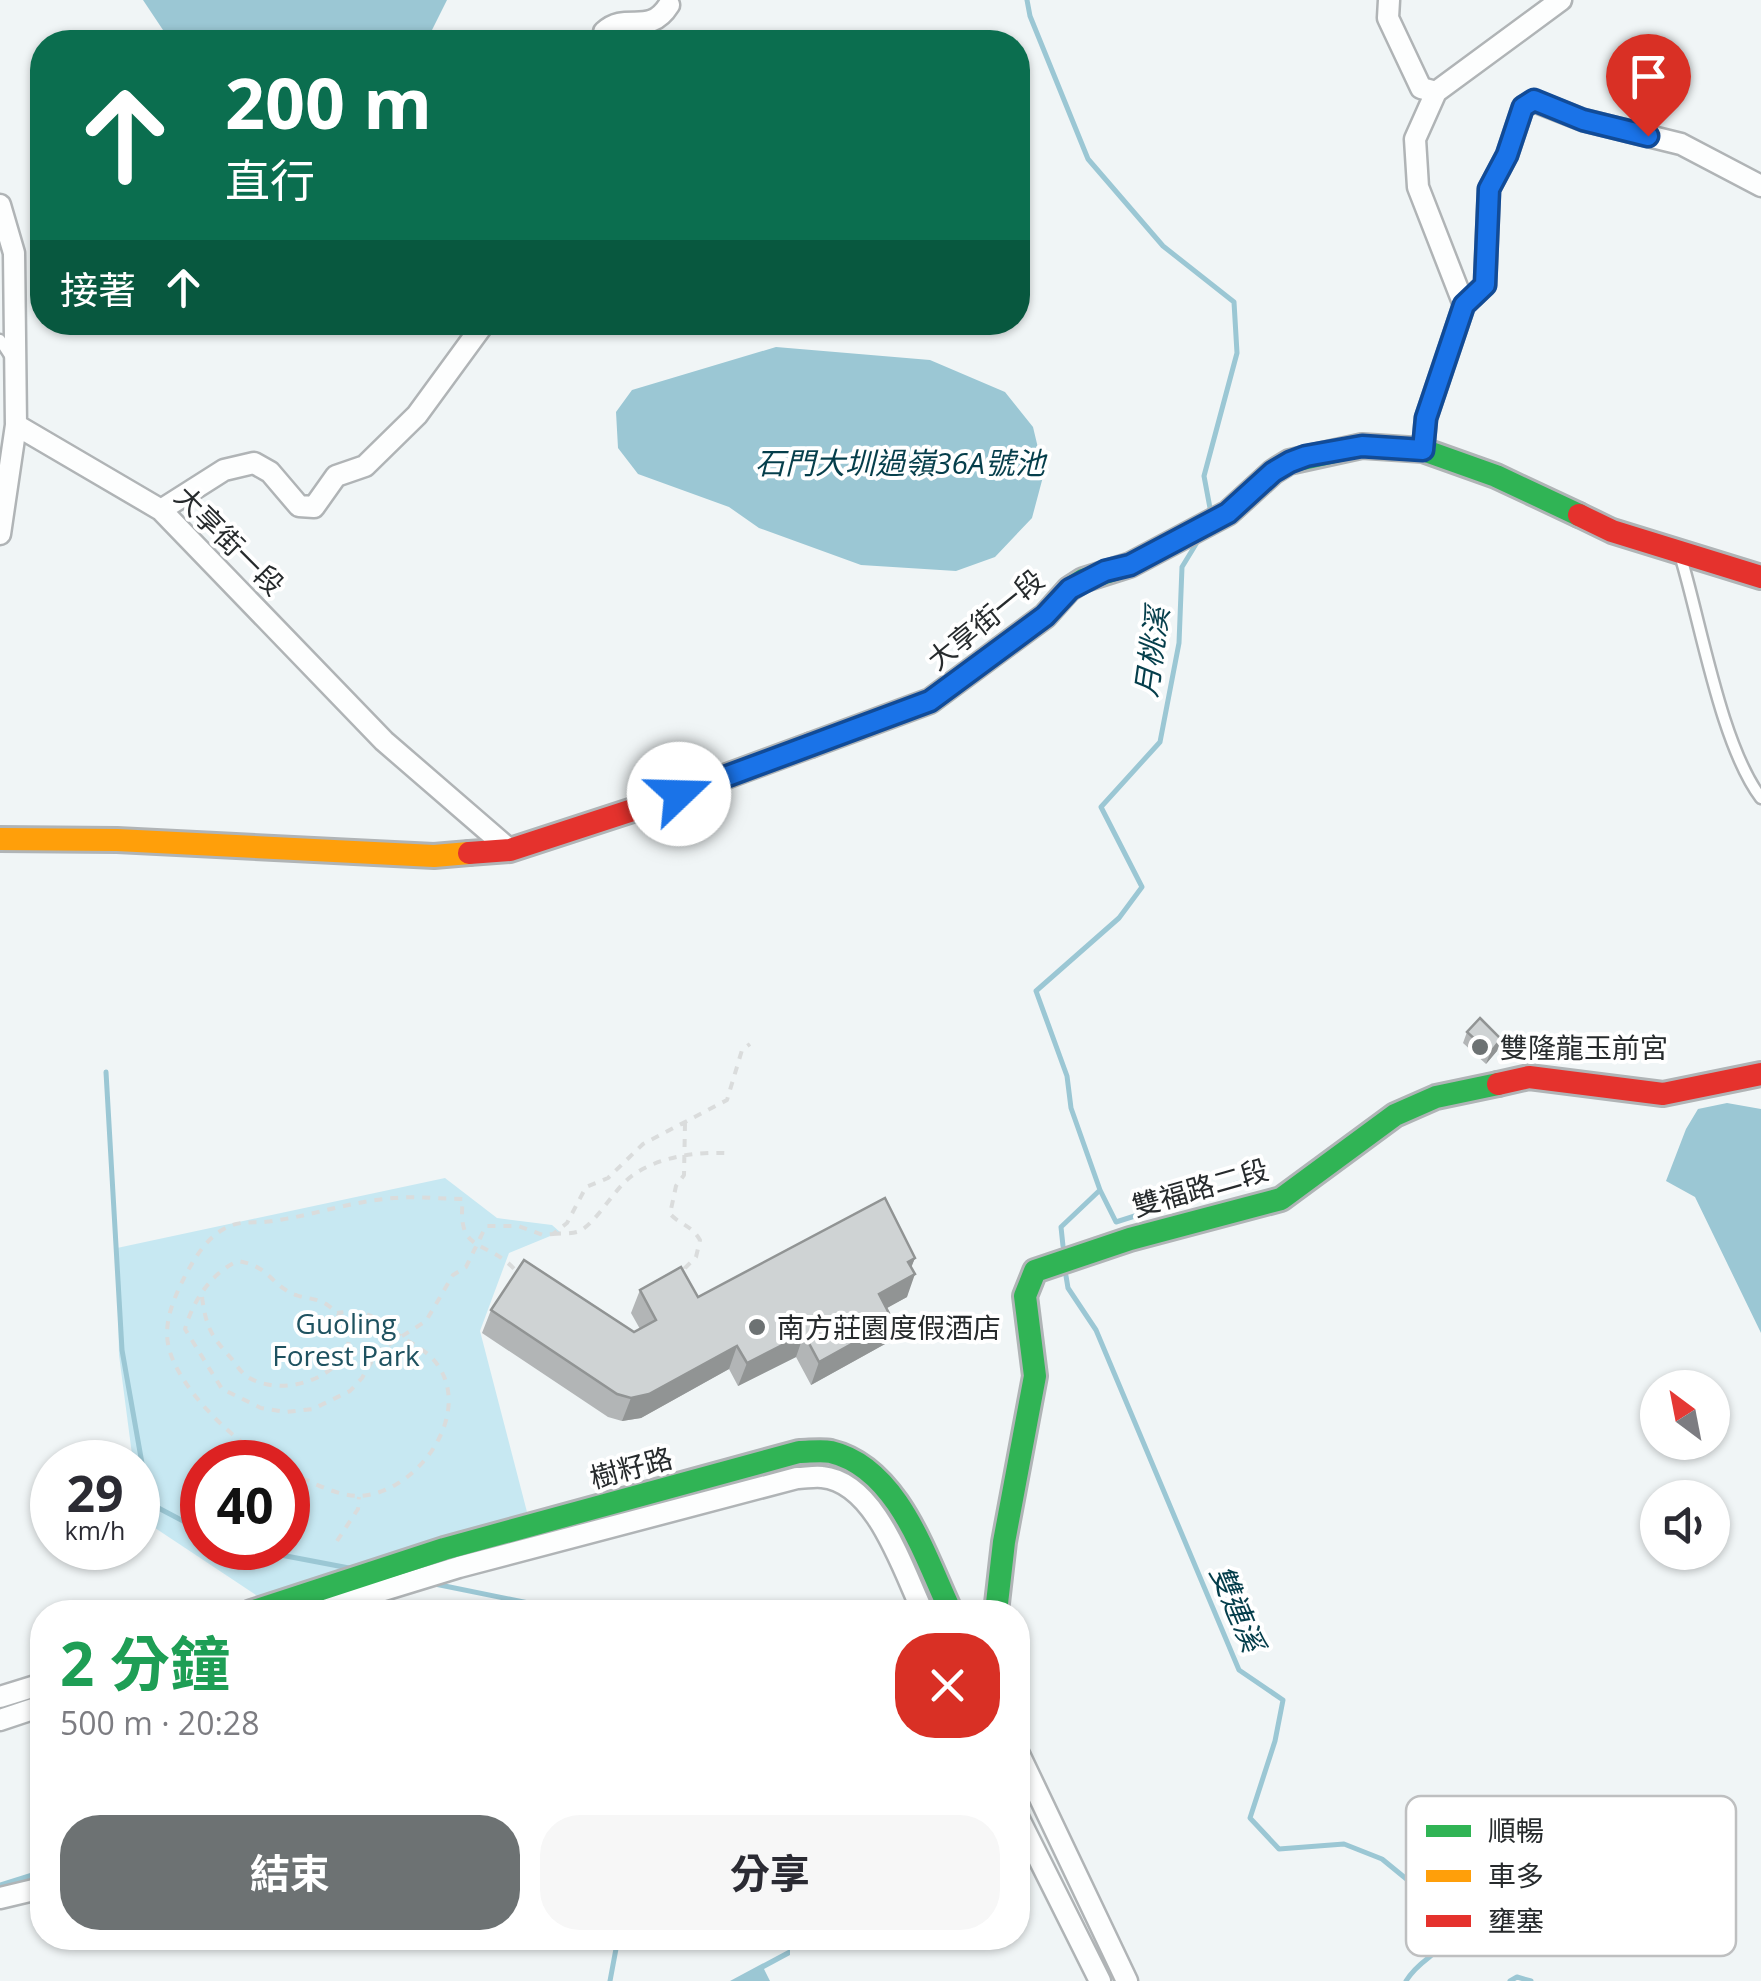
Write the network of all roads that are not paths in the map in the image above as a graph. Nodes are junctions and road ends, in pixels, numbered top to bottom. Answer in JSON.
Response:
{"nodes":[{"id":1,"x":1390,"y":0,"type":"edge"},
{"id":2,"x":1561,"y":0,"type":"edge"},
{"id":3,"x":669,"y":6,"type":"dead end"},
{"id":4,"x":606,"y":30,"type":"edge"},
{"id":5,"x":1436,"y":92,"type":"junction"},
{"id":6,"x":1761,"y":186,"type":"edge"},
{"id":7,"x":0,"y":205,"type":"edge"},
{"id":8,"x":1464,"y":305,"type":"junction"},
{"id":9,"x":476,"y":335,"type":"edge"},
{"id":10,"x":0,"y":340,"type":"edge"},
{"id":11,"x":13,"y":361,"type":"junction"},
{"id":12,"x":16,"y":425,"type":"junction"},
{"id":13,"x":1423,"y":450,"type":"junction"},
{"id":14,"x":160,"y":510,"type":"junction"},
{"id":15,"x":0,"y":534,"type":"edge"},
{"id":16,"x":1680,"y":552,"type":"junction"},
{"id":17,"x":1761,"y":577,"type":"edge"},
{"id":18,"x":1761,"y":798,"type":"edge"},
{"id":19,"x":0,"y":839,"type":"edge"},
{"id":20,"x":510,"y":850,"type":"junction"},
{"id":21,"x":1761,"y":1074,"type":"edge"},
{"id":22,"x":288,"y":1600,"type":"edge"},
{"id":23,"x":351,"y":1600,"type":"edge"},
{"id":24,"x":918,"y":1600,"type":"edge"},
{"id":25,"x":945,"y":1600,"type":"edge"},
{"id":26,"x":997,"y":1600,"type":"edge"},
{"id":27,"x":30,"y":1688,"type":"edge"},
{"id":28,"x":0,"y":1697,"type":"edge"},
{"id":29,"x":30,"y":1710,"type":"edge"},
{"id":30,"x":0,"y":1720,"type":"edge"},
{"id":31,"x":1030,"y":1777,"type":"edge"},
{"id":32,"x":1030,"y":1842,"type":"edge"},
{"id":33,"x":30,"y":1891,"type":"edge"},
{"id":34,"x":0,"y":1898,"type":"edge"},
{"id":35,"x":1100,"y":1981,"type":"edge"},
{"id":36,"x":1127,"y":1981,"type":"edge"}],
"edges":[{"from":1,"to":5,"type":"street"},
{"from":2,"to":5,"type":"street"},
{"from":3,"to":4,"type":"street"},
{"from":5,"to":8,"type":"street"},
{"from":6,"to":8,"type":"street"},
{"from":7,"to":11,"type":"street"},
{"from":8,"to":13,"type":"street"},
{"from":9,"to":14,"type":"street"},
{"from":10,"to":11,"type":"lane"},
{"from":11,"to":12,"type":"street"},
{"from":12,"to":14,"type":"street","name":"大享街一段"},
{"from":12,"to":15,"type":"street"},
{"from":13,"to":16,"type":"street"},
{"from":13,"to":20,"type":"street","name":"大享街一段"},
{"from":14,"to":20,"type":"street","name":"大享街一段"},
{"from":16,"to":17,"type":"street"},
{"from":16,"to":18,"type":"lane"},
{"from":19,"to":20,"type":"street","name":"大享街一段"},
{"from":21,"to":26,"type":"street","name":"雙福路二段"},
{"from":22,"to":25,"type":"street","name":"樹籽路"},
{"from":23,"to":24,"type":"street","name":"樹籽路"},
{"from":27,"to":28,"type":"street"},
{"from":29,"to":30,"type":"street"},
{"from":31,"to":36,"type":"street"},
{"from":32,"to":35,"type":"street"},
{"from":33,"to":34,"type":"street"}]}
